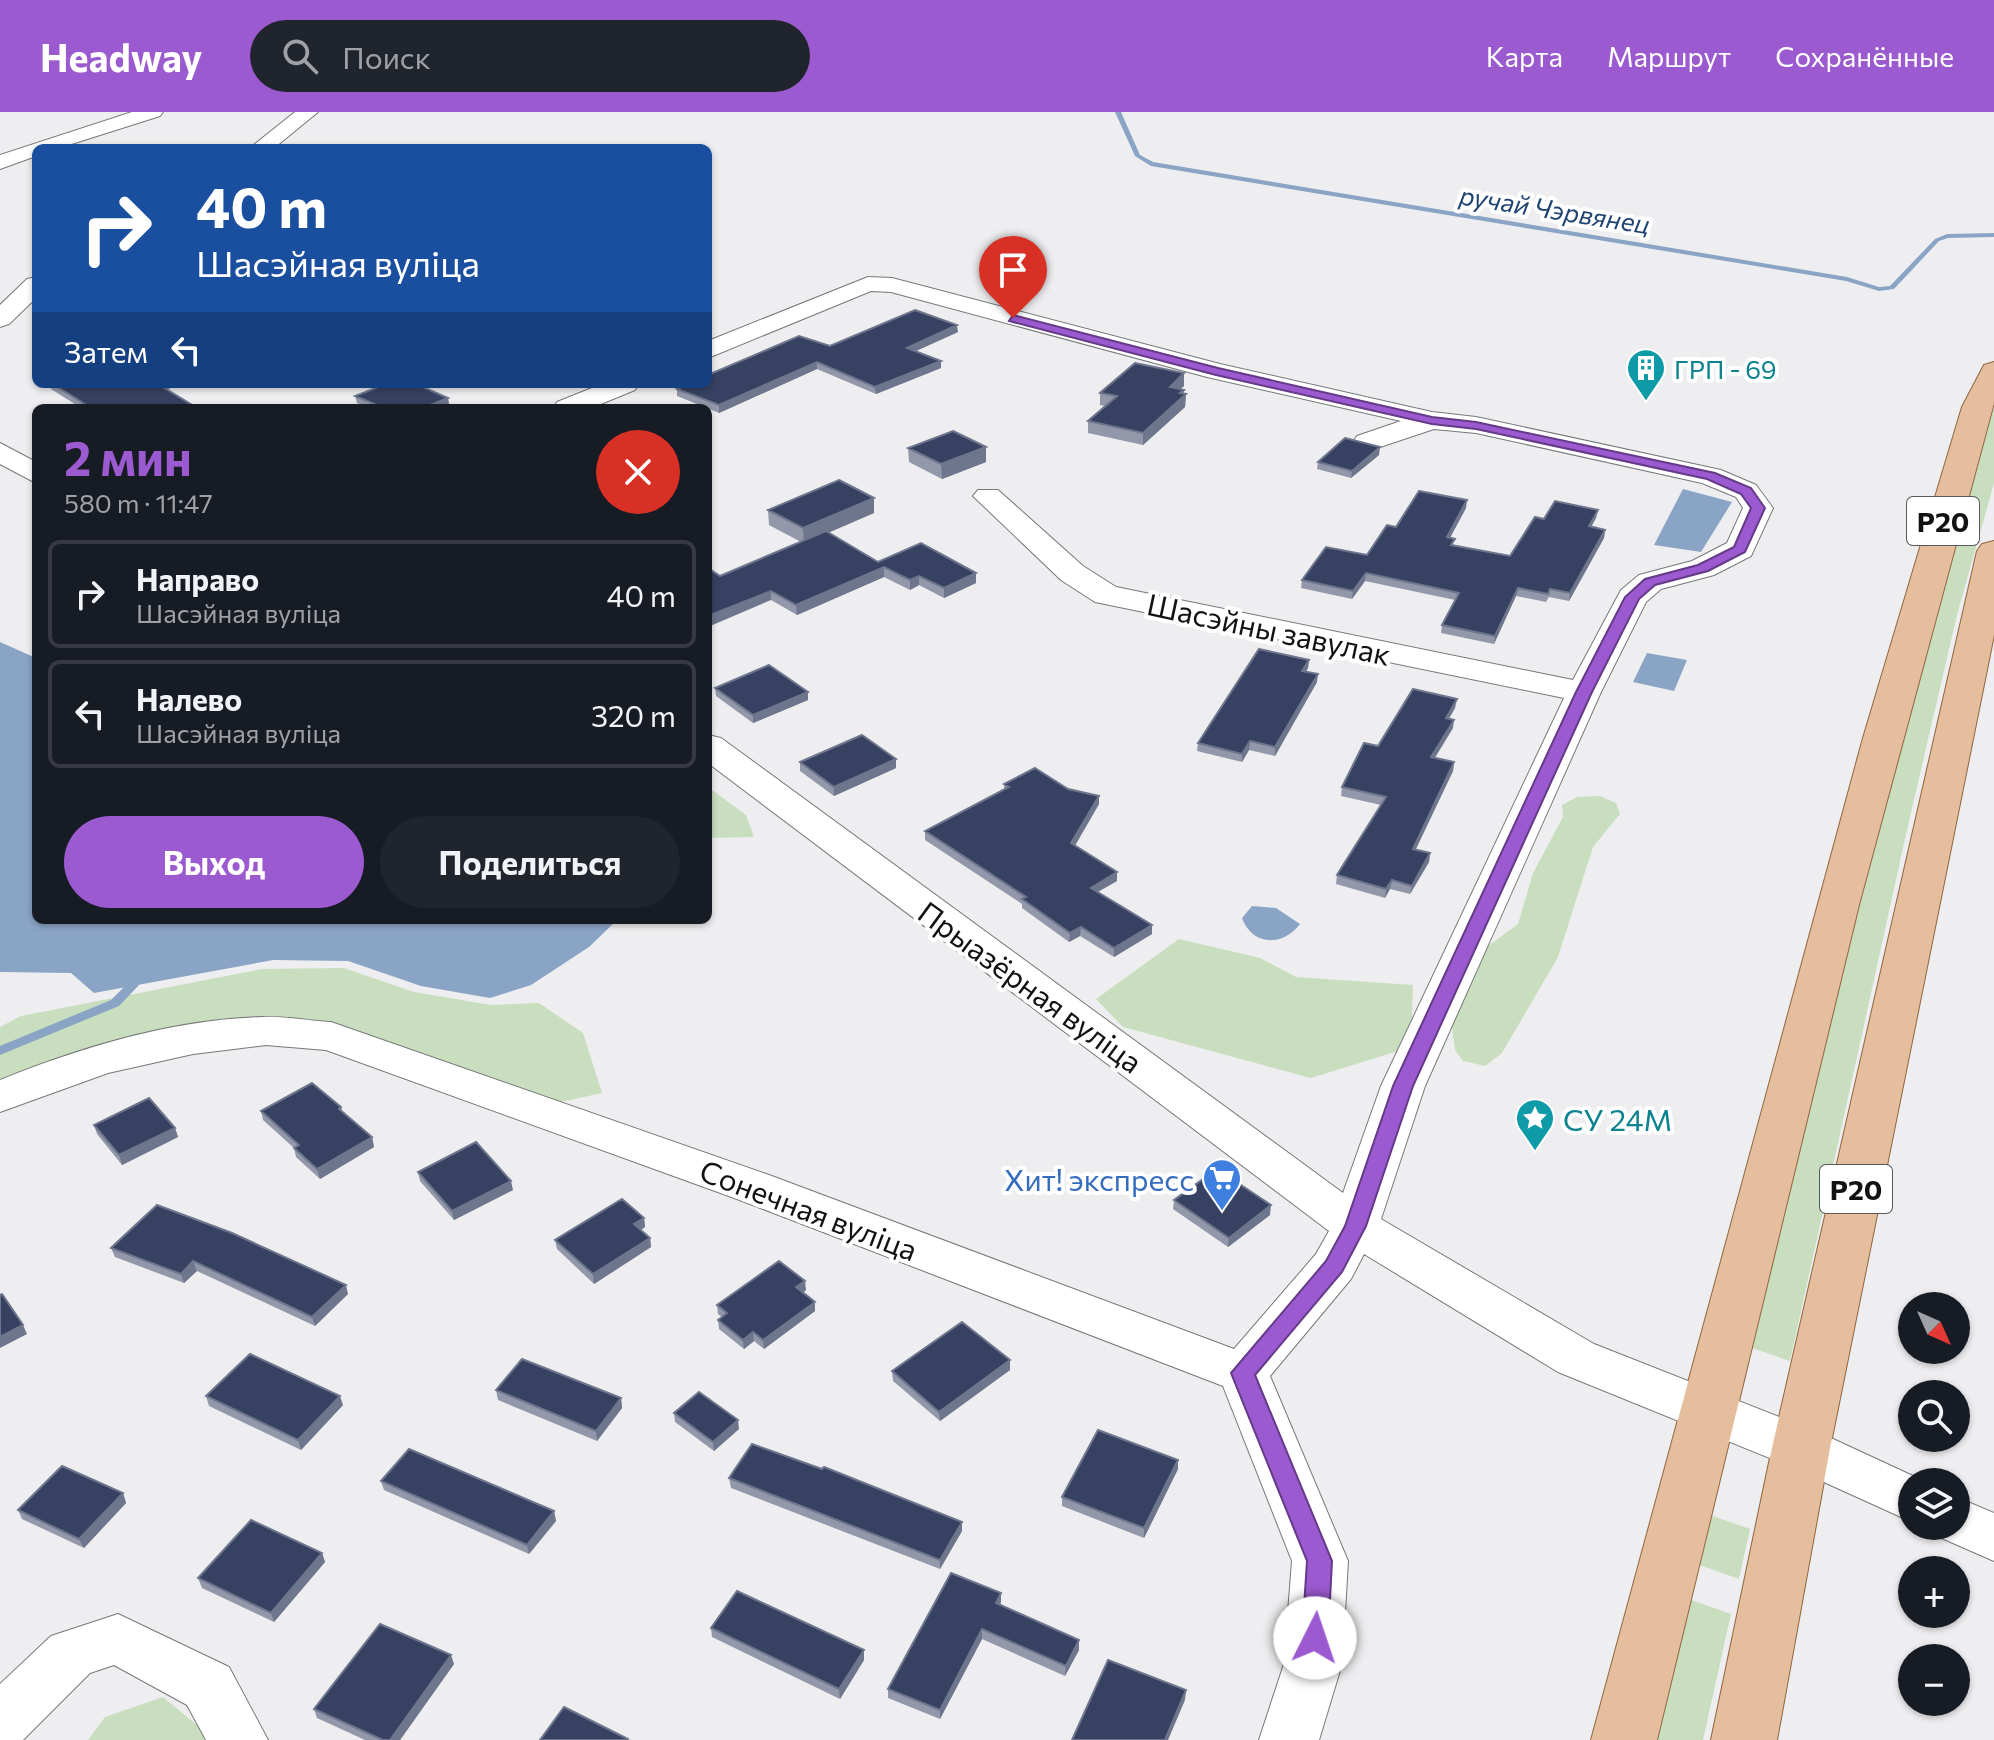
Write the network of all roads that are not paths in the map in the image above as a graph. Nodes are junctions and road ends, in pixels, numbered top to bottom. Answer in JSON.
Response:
{"nodes":[{"id":1,"x":153,"y":112,"type":"edge"},
{"id":2,"x":308,"y":112,"type":"edge"},
{"id":3,"x":49,"y":144,"type":"edge"},
{"id":4,"x":266,"y":144,"type":"edge"},
{"id":5,"x":32,"y":150,"type":"edge"},
{"id":6,"x":0,"y":163,"type":"edge"},
{"id":7,"x":32,"y":288,"type":"edge"},
{"id":8,"x":0,"y":319,"type":"edge"},
{"id":9,"x":712,"y":348,"type":"edge"},
{"id":10,"x":1994,"y":371,"type":"edge"},
{"id":11,"x":615,"y":388,"type":"edge"},
{"id":12,"x":577,"y":404,"type":"edge"},
{"id":13,"x":1432,"y":420,"type":"junction"},
{"id":14,"x":1367,"y":442,"type":"edge"},
{"id":15,"x":0,"y":452,"type":"edge"},
{"id":16,"x":32,"y":472,"type":"edge"},
{"id":17,"x":988,"y":496,"type":"dead end"},
{"id":18,"x":1994,"y":551,"type":"edge"},
{"id":19,"x":1584,"y":692,"type":"junction"},
{"id":20,"x":712,"y":749,"type":"edge"},
{"id":21,"x":0,"y":1097,"type":"edge"},
{"id":22,"x":1355,"y":1226,"type":"junction"},
{"id":23,"x":1243,"y":1373,"type":"junction"},
{"id":24,"x":1706,"y":1411,"type":"junction"},
{"id":25,"x":1801,"y":1448,"type":"junction"},
{"id":26,"x":1898,"y":1493,"type":"edge"},
{"id":27,"x":1970,"y":1527,"type":"edge"},
{"id":28,"x":1994,"y":1538,"type":"edge"},
{"id":29,"x":0,"y":1723,"type":"edge"},
{"id":30,"x":238,"y":1740,"type":"edge"},
{"id":31,"x":1289,"y":1740,"type":"edge"},
{"id":32,"x":1624,"y":1740,"type":"edge"},
{"id":33,"x":1744,"y":1740,"type":"edge"}],
"edges":[{"from":1,"to":3,"type":"street"},
{"from":2,"to":4,"type":"street"},
{"from":5,"to":6,"type":"street"},
{"from":7,"to":8,"type":"street"},
{"from":9,"to":13,"type":"street"},
{"from":10,"to":24,"type":"main road","number":"Р20"},
{"from":11,"to":12,"type":"street"},
{"from":13,"to":14,"type":"street"},
{"from":13,"to":19,"type":"street"},
{"from":15,"to":16,"type":"street"},
{"from":17,"to":19,"type":"street","name":"Шасэйны завулак"},
{"from":18,"to":25,"type":"main road","number":"Р20"},
{"from":19,"to":22,"type":"street"},
{"from":20,"to":22,"type":"street","name":"Прыазёрная вуліца"},
{"from":21,"to":23,"type":"street","name":"Сонечная вуліца"},
{"from":22,"to":23,"type":"street"},
{"from":22,"to":24,"type":"street","name":"Прыазёрная вуліца"},
{"from":23,"to":31,"type":"street"},
{"from":24,"to":25,"type":"street","name":"Прыазёрная вуліца"},
{"from":24,"to":32,"type":"main road","number":"Р20"},
{"from":25,"to":26,"type":"street","name":"Прыазёрная вуліца"},
{"from":25,"to":33,"type":"main road","number":"Р20"},
{"from":27,"to":28,"type":"street"},
{"from":29,"to":30,"type":"street"}]}
